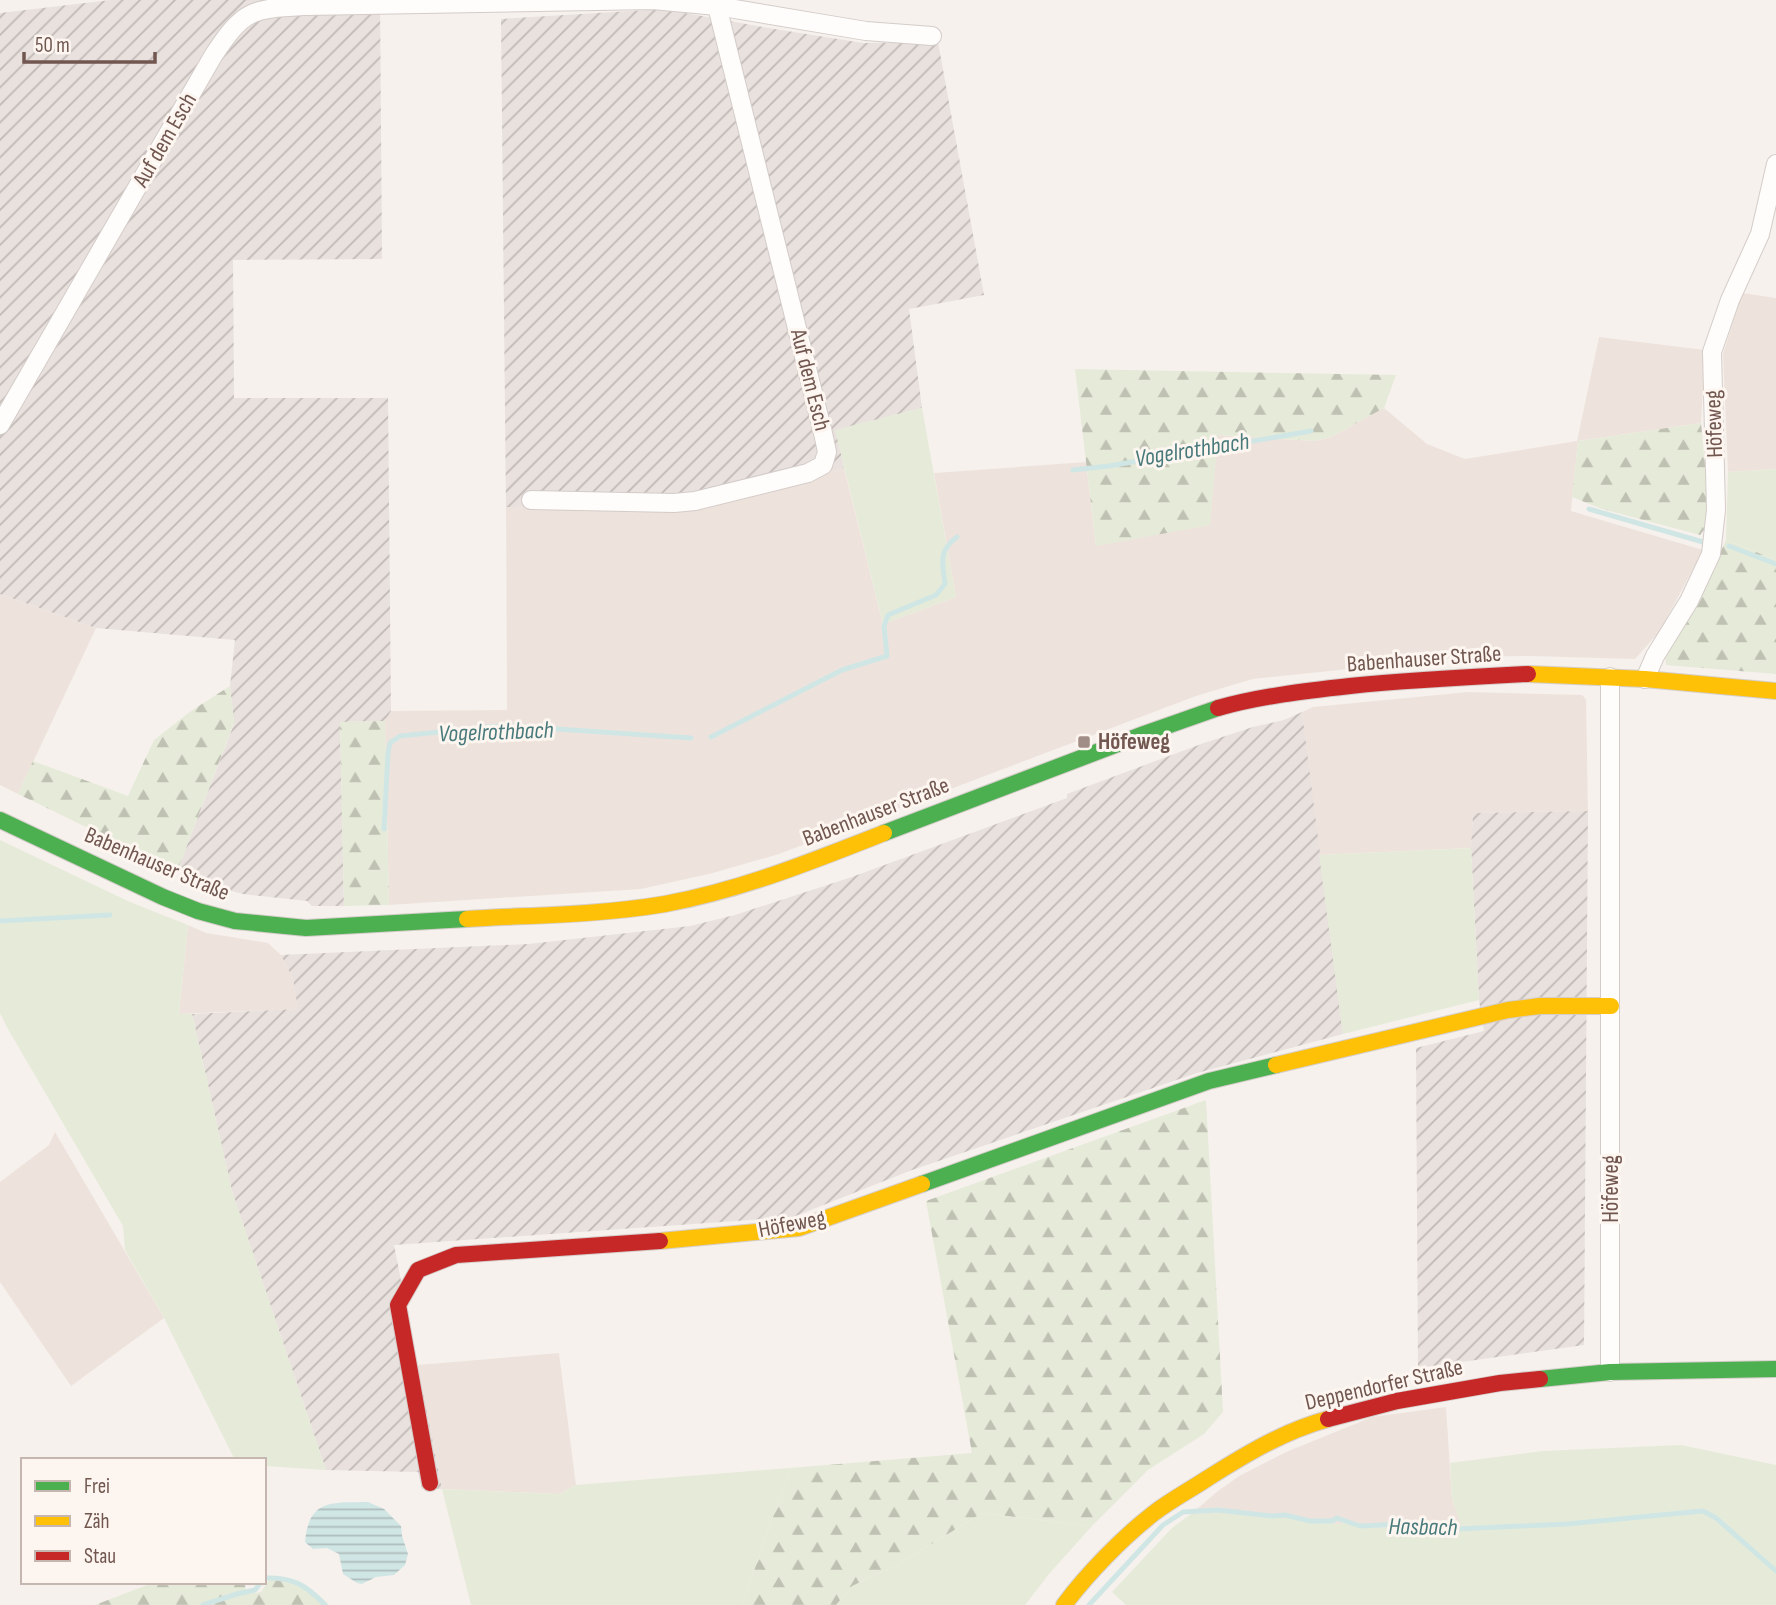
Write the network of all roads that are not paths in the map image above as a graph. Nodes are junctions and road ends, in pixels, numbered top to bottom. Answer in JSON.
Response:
{"nodes":[{"id":1,"x":718,"y":6,"type":"junction"},
{"id":2,"x":932,"y":36,"type":"dead end"},
{"id":3,"x":1776,"y":164,"type":"edge"},
{"id":4,"x":0,"y":425,"type":"edge"},
{"id":5,"x":531,"y":500,"type":"dead end"},
{"id":6,"x":1610,"y":677,"type":"junction"},
{"id":7,"x":1645,"y":679,"type":"junction"},
{"id":8,"x":1776,"y":691,"type":"edge"},
{"id":9,"x":0,"y":820,"type":"edge"},
{"id":10,"x":1611,"y":1006,"type":"junction"},
{"id":11,"x":1776,"y":1369,"type":"edge"},
{"id":12,"x":1610,"y":1372,"type":"junction"},
{"id":13,"x":430,"y":1483,"type":"dead end"},
{"id":14,"x":1064,"y":1605,"type":"edge"}],
"edges":[{"from":1,"to":2,"type":"street","name":"Auf dem Esch"},
{"from":1,"to":4,"type":"street","name":"Auf dem Esch"},
{"from":1,"to":5,"type":"street","name":"Auf dem Esch"},
{"from":3,"to":7,"type":"street","name":"Höfeweg"},
{"from":6,"to":7,"type":"street","name":"Babenhauser Straße"},
{"from":6,"to":9,"type":"street","name":"Babenhauser Straße"},
{"from":6,"to":10,"type":"street","name":"Höfeweg"},
{"from":7,"to":8,"type":"street","name":"Babenhauser Straße"},
{"from":10,"to":12,"type":"street","name":"Höfeweg"},
{"from":10,"to":13,"type":"street","name":"Höfeweg"},
{"from":11,"to":12,"type":"street","name":"Deppendorfer Straße"},
{"from":12,"to":14,"type":"street","name":"Deppendorfer Straße"}]}
